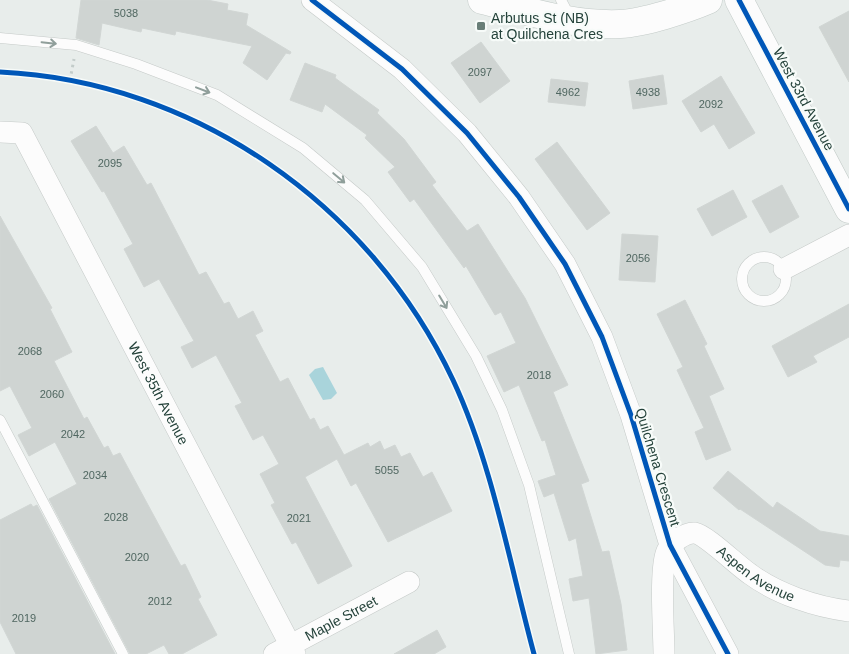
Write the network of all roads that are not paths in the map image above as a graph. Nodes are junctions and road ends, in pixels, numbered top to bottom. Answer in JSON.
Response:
{"nodes":[{"id":1,"x":482,"y":0,"type":"edge"},
{"id":2,"x":708,"y":0,"type":"edge"},
{"id":3,"x":739,"y":0,"type":"edge"},
{"id":4,"x":322,"y":3,"type":"edge"},
{"id":5,"x":567,"y":11,"type":"edge"},
{"id":6,"x":0,"y":38,"type":"edge"},
{"id":7,"x":0,"y":132,"type":"edge"},
{"id":8,"x":849,"y":209,"type":"edge"},
{"id":9,"x":849,"y":235,"type":"edge"},
{"id":10,"x":784,"y":269,"type":"junction"},
{"id":11,"x":0,"y":420,"type":"edge"},
{"id":12,"x":670,"y":545,"type":"junction"},
{"id":13,"x":409,"y":582,"type":"dead end"},
{"id":14,"x":849,"y":611,"type":"edge"},
{"id":15,"x":286,"y":651,"type":"edge"},
{"id":16,"x":123,"y":654,"type":"edge"},
{"id":17,"x":569,"y":654,"type":"edge"},
{"id":18,"x":664,"y":654,"type":"edge"},
{"id":19,"x":728,"y":654,"type":"edge"}],
"edges":[{"from":1,"to":5,"type":"main road"},
{"from":2,"to":5,"type":"main road"},
{"from":3,"to":8,"type":"main road","name":"West 33rd Avenue"},
{"from":4,"to":12,"type":"street","name":"Quilchena Crescent"},
{"from":6,"to":17,"type":"lane","one_way":true},
{"from":7,"to":15,"type":"street","name":"West 35th Avenue"},
{"from":9,"to":10,"type":"street"},
{"from":10,"to":10,"type":"lane"},
{"from":11,"to":16,"type":"lane"},
{"from":12,"to":14,"type":"street","name":"Aspen Avenue"},
{"from":12,"to":18,"type":"street"},
{"from":12,"to":19,"type":"street","name":"Quilchena Crescent"},
{"from":13,"to":15,"type":"street","name":"Maple Street"}]}
